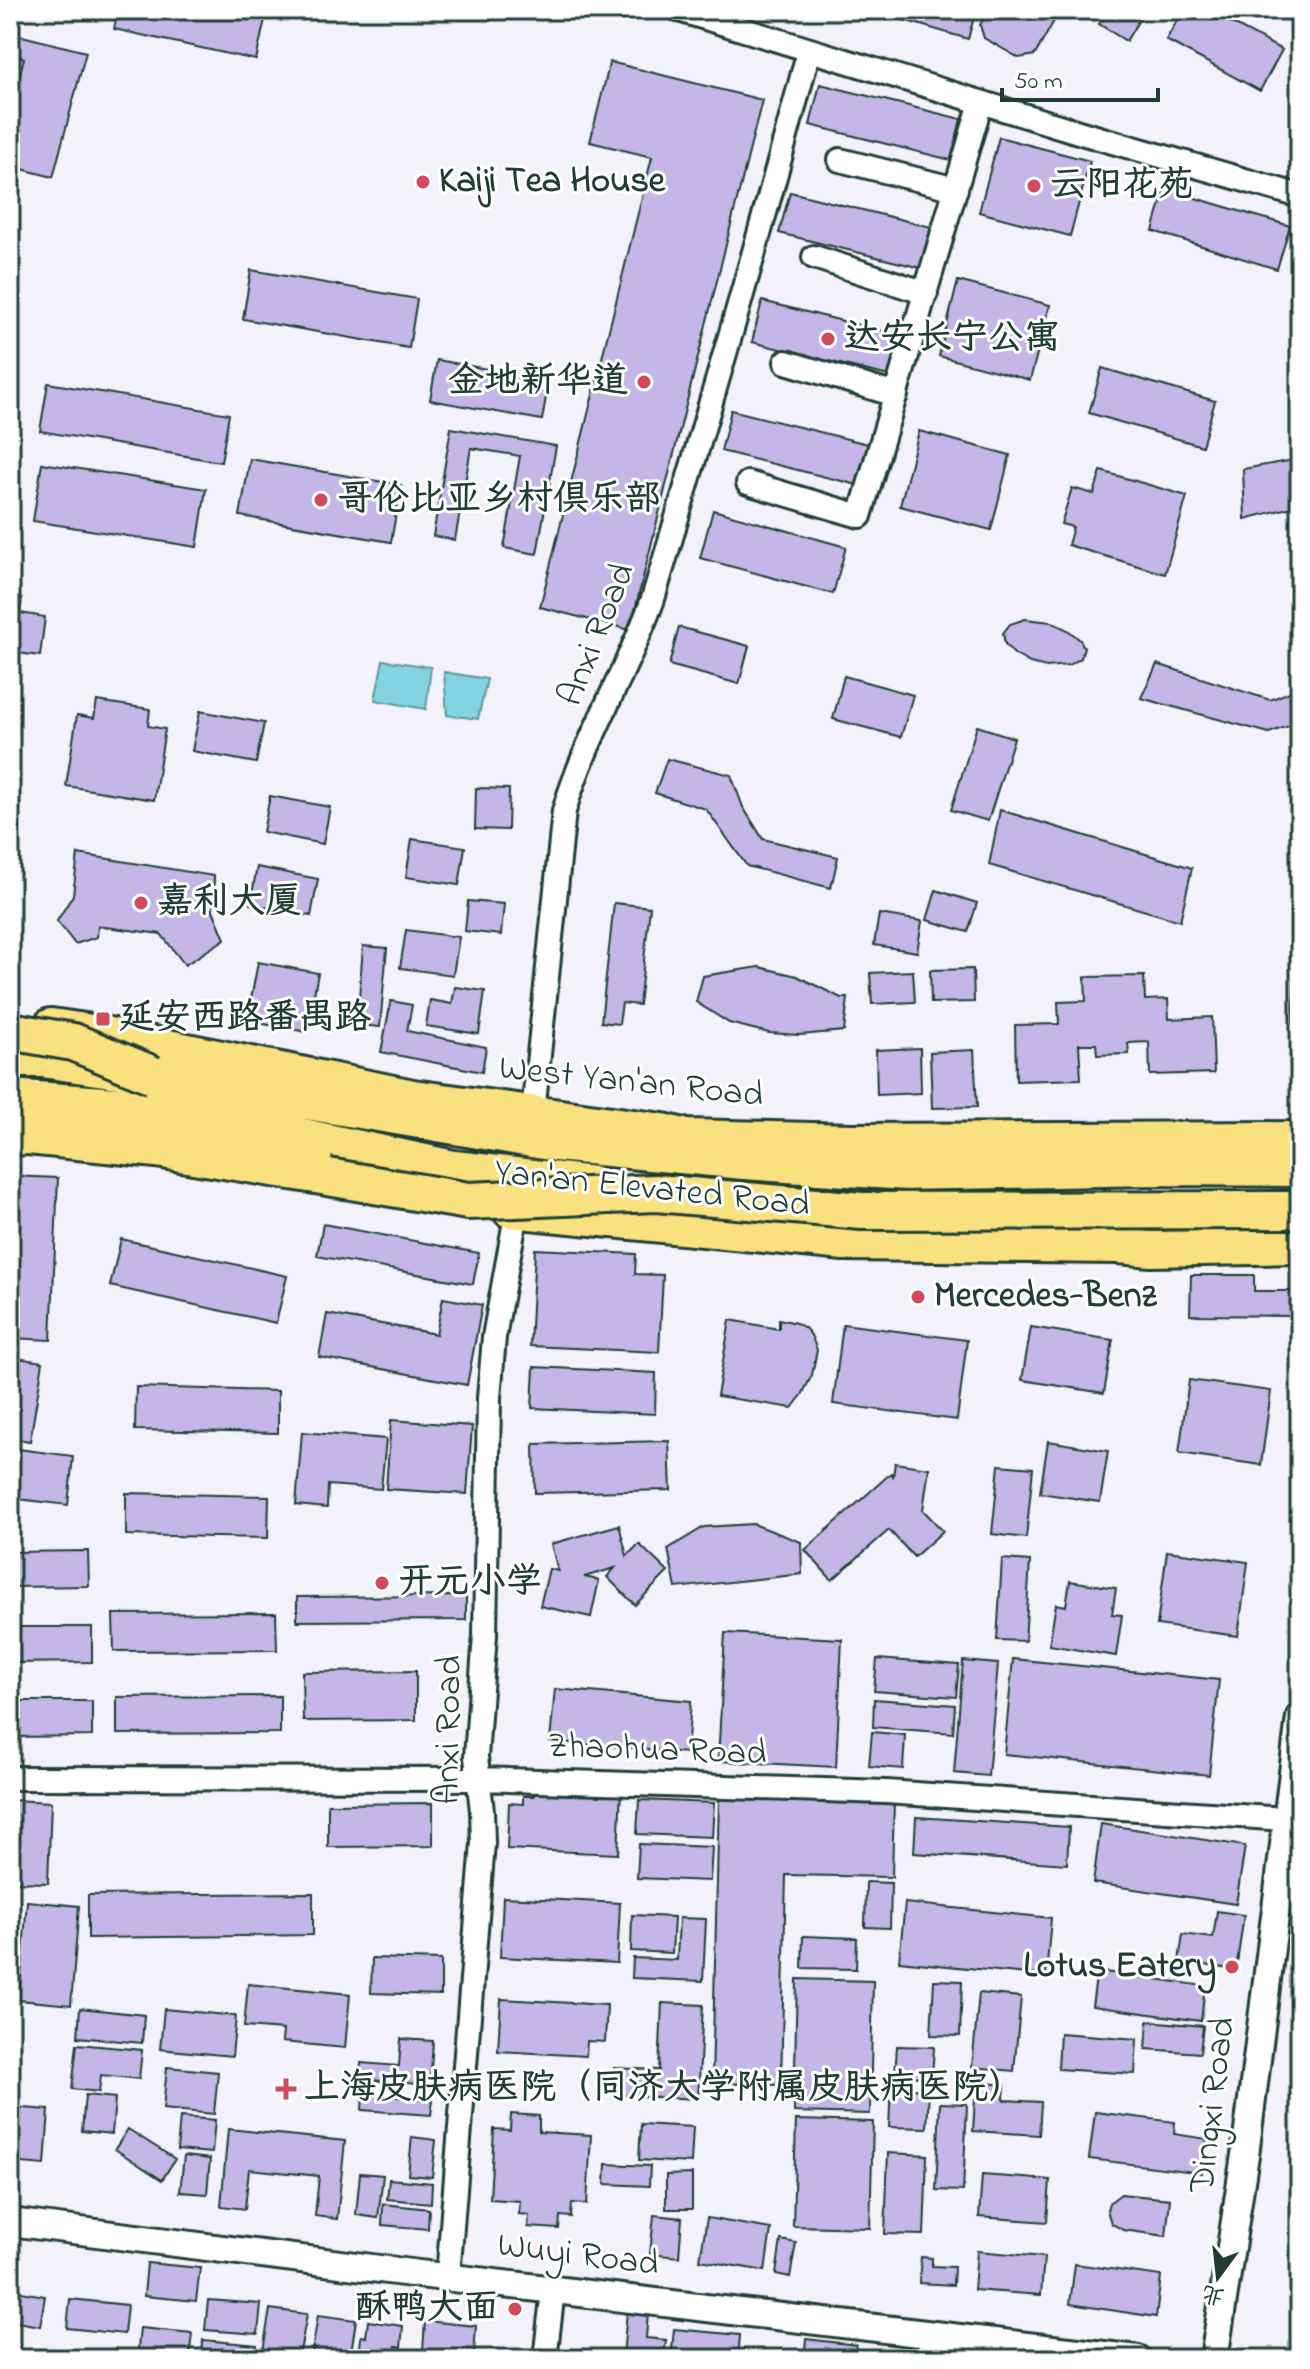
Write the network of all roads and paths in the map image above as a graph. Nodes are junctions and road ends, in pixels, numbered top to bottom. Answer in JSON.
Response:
{"nodes":[{"id":1,"x":679,"y":10,"type":"edge"},
{"id":2,"x":733,"y":18,"type":"edge"},
{"id":3,"x":809,"y":50,"type":"junction"},
{"id":4,"x":981,"y":102,"type":"junction"},
{"id":5,"x":840,"y":160,"type":"dead end"},
{"id":6,"x":956,"y":189,"type":"junction"},
{"id":7,"x":1300,"y":196,"type":"edge"},
{"id":8,"x":814,"y":257,"type":"dead end"},
{"id":9,"x":926,"y":293,"type":"junction"},
{"id":10,"x":786,"y":362,"type":"dead end"},
{"id":11,"x":896,"y":395,"type":"junction"},
{"id":12,"x":748,"y":483,"type":"dead end"},
{"id":13,"x":10,"y":1020,"type":"edge"},
{"id":14,"x":10,"y":1031,"type":"edge"},
{"id":15,"x":10,"y":1039,"type":"edge"},
{"id":16,"x":10,"y":1059,"type":"edge"},
{"id":17,"x":156,"y":1061,"type":"junction"},
{"id":18,"x":10,"y":1098,"type":"edge"},
{"id":19,"x":10,"y":1113,"type":"edge"},
{"id":20,"x":533,"y":1113,"type":"junction"},
{"id":21,"x":10,"y":1137,"type":"edge"},
{"id":22,"x":1300,"y":1139,"type":"edge"},
{"id":23,"x":10,"y":1150,"type":"edge"},
{"id":24,"x":1300,"y":1168,"type":"edge"},
{"id":25,"x":656,"y":1193,"type":"junction"},
{"id":26,"x":519,"y":1198,"type":"junction"},
{"id":27,"x":924,"y":1206,"type":"junction"},
{"id":28,"x":1198,"y":1209,"type":"junction"},
{"id":29,"x":1300,"y":1210,"type":"edge"},
{"id":30,"x":1300,"y":1220,"type":"edge"},
{"id":31,"x":1019,"y":1245,"type":"junction"},
{"id":32,"x":1300,"y":1246,"type":"edge"},
{"id":33,"x":1300,"y":1717,"type":"edge"},
{"id":34,"x":10,"y":1778,"type":"edge"},
{"id":35,"x":478,"y":1779,"type":"junction"},
{"id":36,"x":1293,"y":1820,"type":"edge"},
{"id":37,"x":10,"y":2222,"type":"edge"},
{"id":38,"x":448,"y":2276,"type":"junction"},
{"id":39,"x":553,"y":2290,"type":"junction"},
{"id":40,"x":545,"y":2359,"type":"edge"},
{"id":41,"x":1138,"y":2359,"type":"edge"},
{"id":42,"x":1214,"y":2359,"type":"edge"}],
"edges":[{"from":1,"to":2,"type":"street"},
{"from":2,"to":3,"type":"street"},
{"from":3,"to":4,"type":"street"},
{"from":3,"to":20,"type":"street","name":"Anxi Road"},
{"from":4,"to":6,"type":"street"},
{"from":4,"to":7,"type":"street"},
{"from":5,"to":6,"type":"street"},
{"from":6,"to":9,"type":"street"},
{"from":8,"to":9,"type":"street"},
{"from":9,"to":11,"type":"street"},
{"from":10,"to":11,"type":"street"},
{"from":11,"to":12,"type":"street"},
{"from":13,"to":17,"type":"main road","name":"West Yan'an Road"},
{"from":14,"to":17,"type":"highway","bridge":true},
{"from":15,"to":17,"type":"main road"},
{"from":16,"to":17,"type":"highway","name":"Yan'an Elevated Road","bridge":true},
{"from":17,"to":20,"type":"main road","name":"West Yan'an Road"},
{"from":17,"to":24,"type":"highway","name":"Yan'an Elevated Road"},
{"from":18,"to":25,"type":"highway","name":"Yan'an Elevated Road","bridge":true},
{"from":19,"to":26,"type":"main road"},
{"from":20,"to":22,"type":"main road","name":"West Yan'an Road"},
{"from":21,"to":25,"type":"highway","bridge":true},
{"from":23,"to":26,"type":"main road"},
{"from":25,"to":28,"type":"highway","name":"Yan'an Elevated Road","bridge":true},
{"from":26,"to":27,"type":"main road"},
{"from":26,"to":31,"type":"main road"},
{"from":26,"to":35,"type":"street","name":"Anxi Road"},
{"from":27,"to":30,"type":"main road"},
{"from":27,"to":31,"type":"main road"},
{"from":28,"to":29,"type":"highway","name":"Yan'an Elevated Road","bridge":true},
{"from":28,"to":30,"type":"highway","bridge":true},
{"from":31,"to":32,"type":"main road"},
{"from":33,"to":36,"type":"street","name":"Dingxi Road"},
{"from":34,"to":35,"type":"street","name":"Zhaohua Road"},
{"from":35,"to":36,"type":"street","name":"Zhaohua Road"},
{"from":35,"to":38,"type":"street","name":"Anxi Road"},
{"from":36,"to":42,"type":"street","name":"Dingxi Road"},
{"from":37,"to":38,"type":"street","name":"Wuyi Road"},
{"from":38,"to":39,"type":"street","name":"Wuyi Road"},
{"from":39,"to":40,"type":"street"},
{"from":39,"to":41,"type":"street","name":"Wuyi Road"}]}
